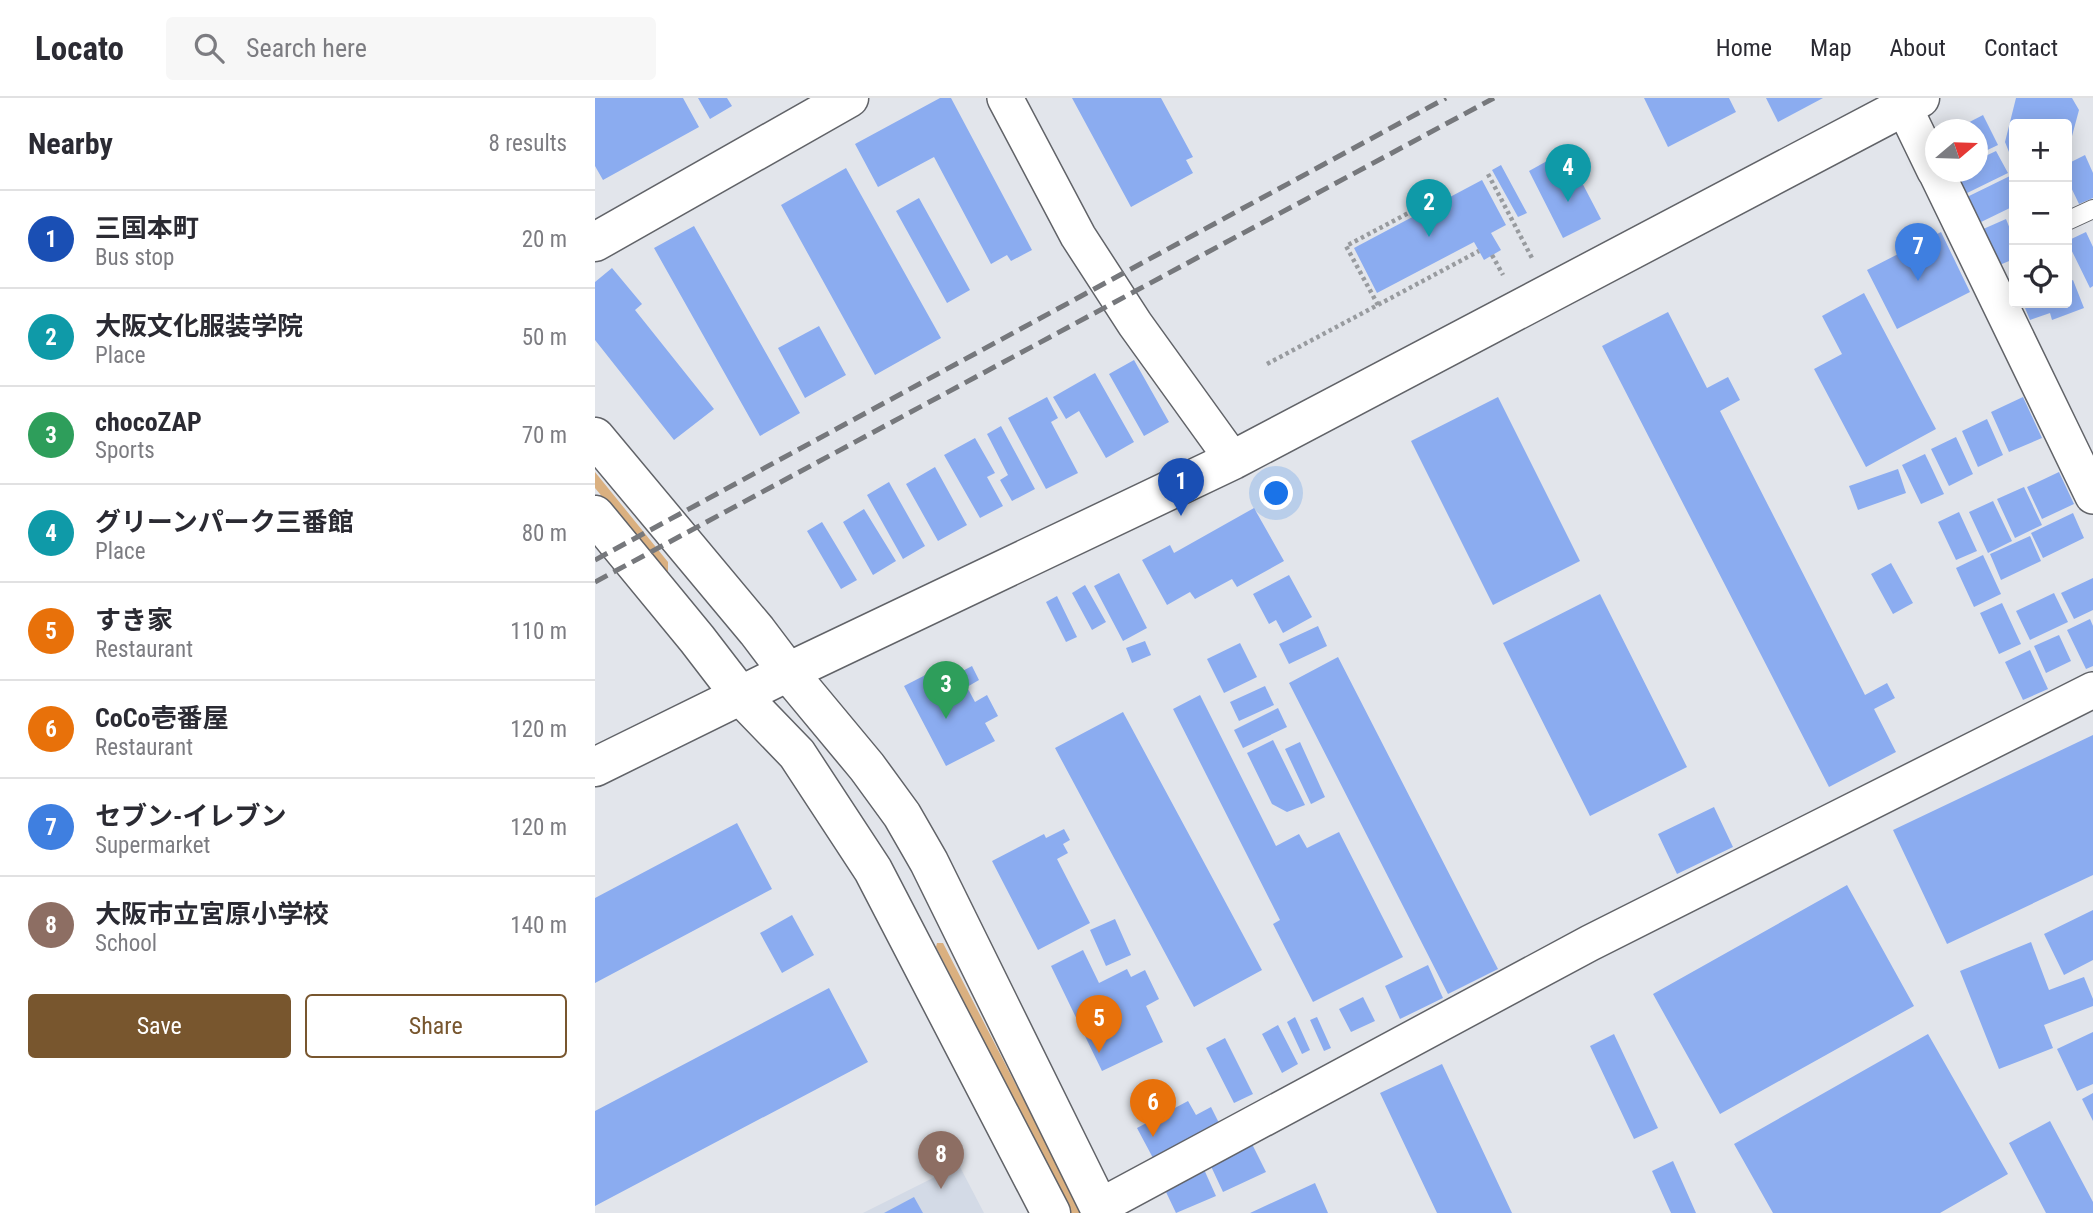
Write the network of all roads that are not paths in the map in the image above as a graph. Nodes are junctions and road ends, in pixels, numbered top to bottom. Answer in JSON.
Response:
{"nodes":[{"id":1,"x":849,"y":98,"type":"edge"},
{"id":2,"x":1005,"y":98,"type":"edge"},
{"id":3,"x":1912,"y":102,"type":"edge"},
{"id":4,"x":1925,"y":139,"type":"edge"},
{"id":5,"x":1941,"y":182,"type":"edge"},
{"id":6,"x":2093,"y":209,"type":"edge"},
{"id":7,"x":2072,"y":219,"type":"edge"},
{"id":8,"x":595,"y":242,"type":"edge"},
{"id":9,"x":595,"y":437,"type":"edge"},
{"id":10,"x":1233,"y":460,"type":"junction"},
{"id":11,"x":2093,"y":496,"type":"edge"},
{"id":12,"x":595,"y":515,"type":"edge"},
{"id":13,"x":788,"y":671,"type":"junction"},
{"id":14,"x":2093,"y":690,"type":"edge"},
{"id":15,"x":740,"y":695,"type":"junction"},
{"id":16,"x":595,"y":767,"type":"edge"},
{"id":17,"x":1100,"y":1210,"type":"edge"},
{"id":18,"x":1051,"y":1213,"type":"edge"}],
"edges":[{"from":1,"to":8,"type":"street"},
{"from":2,"to":10,"type":"street"},
{"from":3,"to":4,"type":"street"},
{"from":3,"to":10,"type":"street"},
{"from":5,"to":11,"type":"street"},
{"from":6,"to":7,"type":"lane"},
{"from":9,"to":13,"type":"street"},
{"from":10,"to":13,"type":"street"},
{"from":12,"to":15,"type":"street"},
{"from":13,"to":15,"type":"street"},
{"from":13,"to":17,"type":"street"},
{"from":14,"to":17,"type":"street"},
{"from":15,"to":16,"type":"street"},
{"from":15,"to":18,"type":"street"}]}
